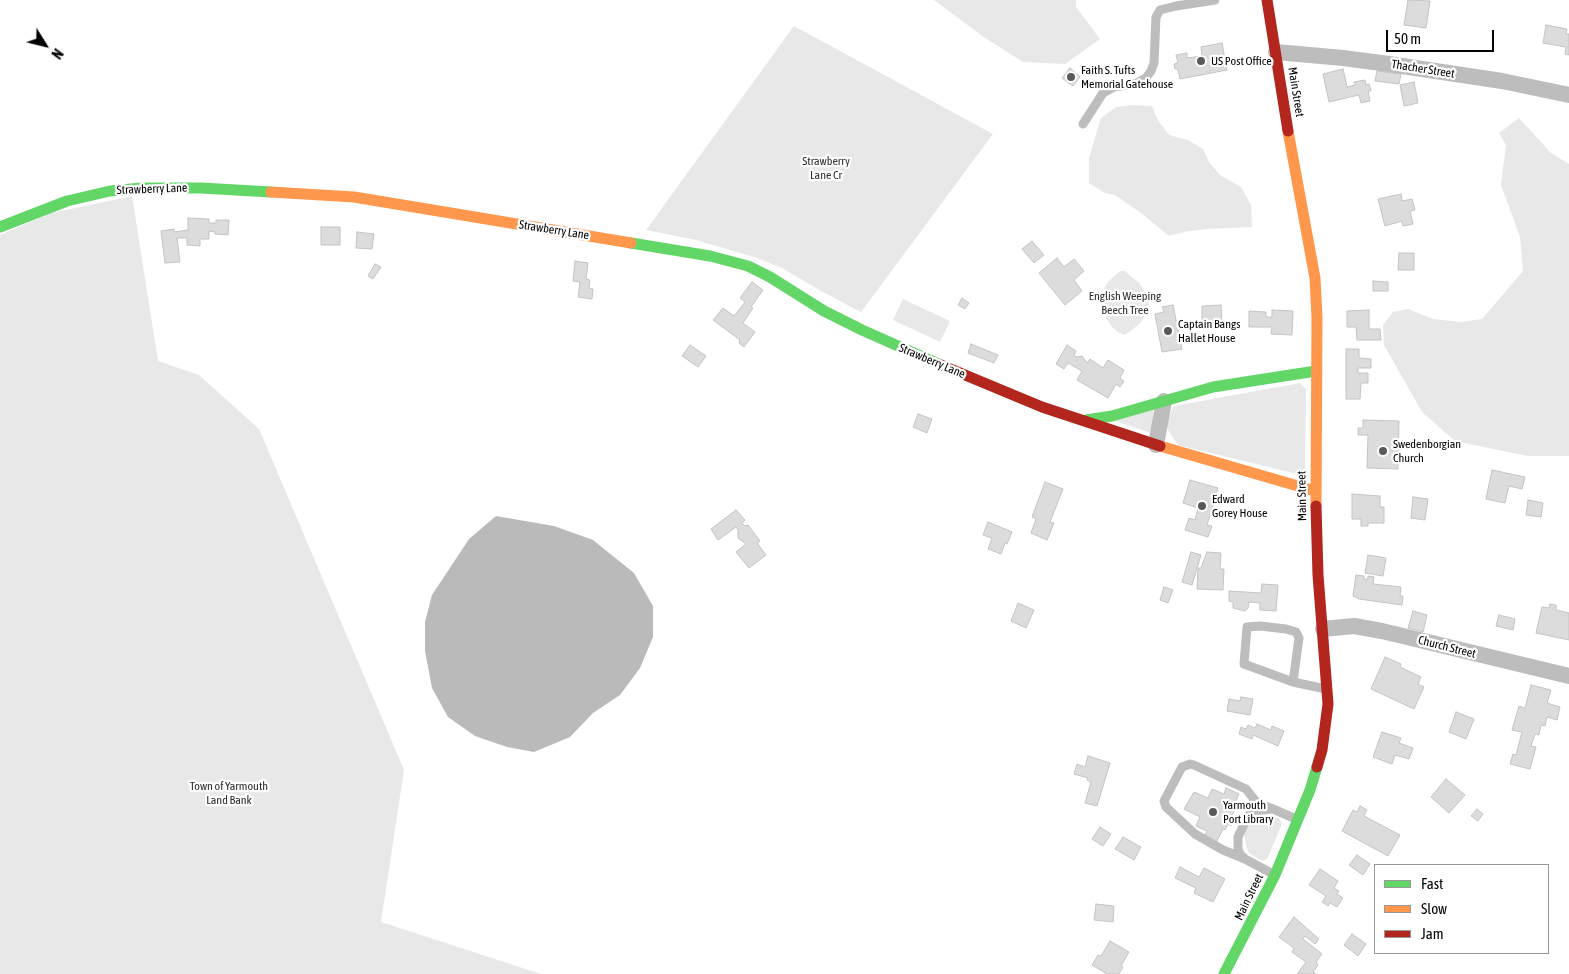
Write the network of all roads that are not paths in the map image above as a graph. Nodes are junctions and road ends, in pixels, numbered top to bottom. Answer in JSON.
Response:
{"nodes":[{"id":1,"x":1215,"y":0,"type":"edge"},
{"id":2,"x":1267,"y":0,"type":"edge"},
{"id":3,"x":1276,"y":52,"type":"junction"},
{"id":4,"x":1569,"y":95,"type":"edge"},
{"id":5,"x":1083,"y":124,"type":"dead end"},
{"id":6,"x":0,"y":227,"type":"edge"},
{"id":7,"x":1316,"y":371,"type":"junction"},
{"id":8,"x":1164,"y":401,"type":"junction"},
{"id":9,"x":1080,"y":419,"type":"junction"},
{"id":10,"x":1156,"y":445,"type":"junction"},
{"id":11,"x":1315,"y":491,"type":"junction"},
{"id":12,"x":1323,"y":629,"type":"junction"},
{"id":13,"x":1569,"y":676,"type":"edge"},
{"id":14,"x":1293,"y":682,"type":"junction"},
{"id":15,"x":1328,"y":689,"type":"junction"},
{"id":16,"x":1274,"y":809,"type":"junction"},
{"id":17,"x":1298,"y":820,"type":"junction"},
{"id":18,"x":1245,"y":859,"type":"junction"},
{"id":19,"x":1275,"y":875,"type":"junction"},
{"id":20,"x":1224,"y":974,"type":"edge"}],
"edges":[{"from":1,"to":5,"type":"lane"},
{"from":2,"to":3,"type":"street","name":"Main Street"},
{"from":3,"to":4,"type":"street","name":"Thacher Street"},
{"from":3,"to":7,"type":"street","name":"Main Street"},
{"from":6,"to":9,"type":"street","name":"Strawberry Lane"},
{"from":7,"to":8,"type":"street","name":"Strawberry Lane"},
{"from":7,"to":11,"type":"street","name":"Main Street"},
{"from":8,"to":9,"type":"street","name":"Strawberry Lane"},
{"from":8,"to":10,"type":"street"},
{"from":9,"to":10,"type":"street","name":"Strawberry Lane"},
{"from":10,"to":11,"type":"street","name":"Strawberry Lane"},
{"from":11,"to":12,"type":"street","name":"Main Street"},
{"from":12,"to":13,"type":"street","name":"Church Street"},
{"from":12,"to":15,"type":"street","name":"Main Street"},
{"from":14,"to":14,"type":"lane"},
{"from":14,"to":15,"type":"lane"},
{"from":15,"to":17,"type":"street","name":"Main Street"},
{"from":16,"to":17,"type":"lane"},
{"from":16,"to":18,"type":"lane"},
{"from":16,"to":18,"type":"lane"},
{"from":17,"to":19,"type":"street","name":"Main Street"},
{"from":18,"to":19,"type":"lane"},
{"from":19,"to":20,"type":"street","name":"Main Street"}]}
